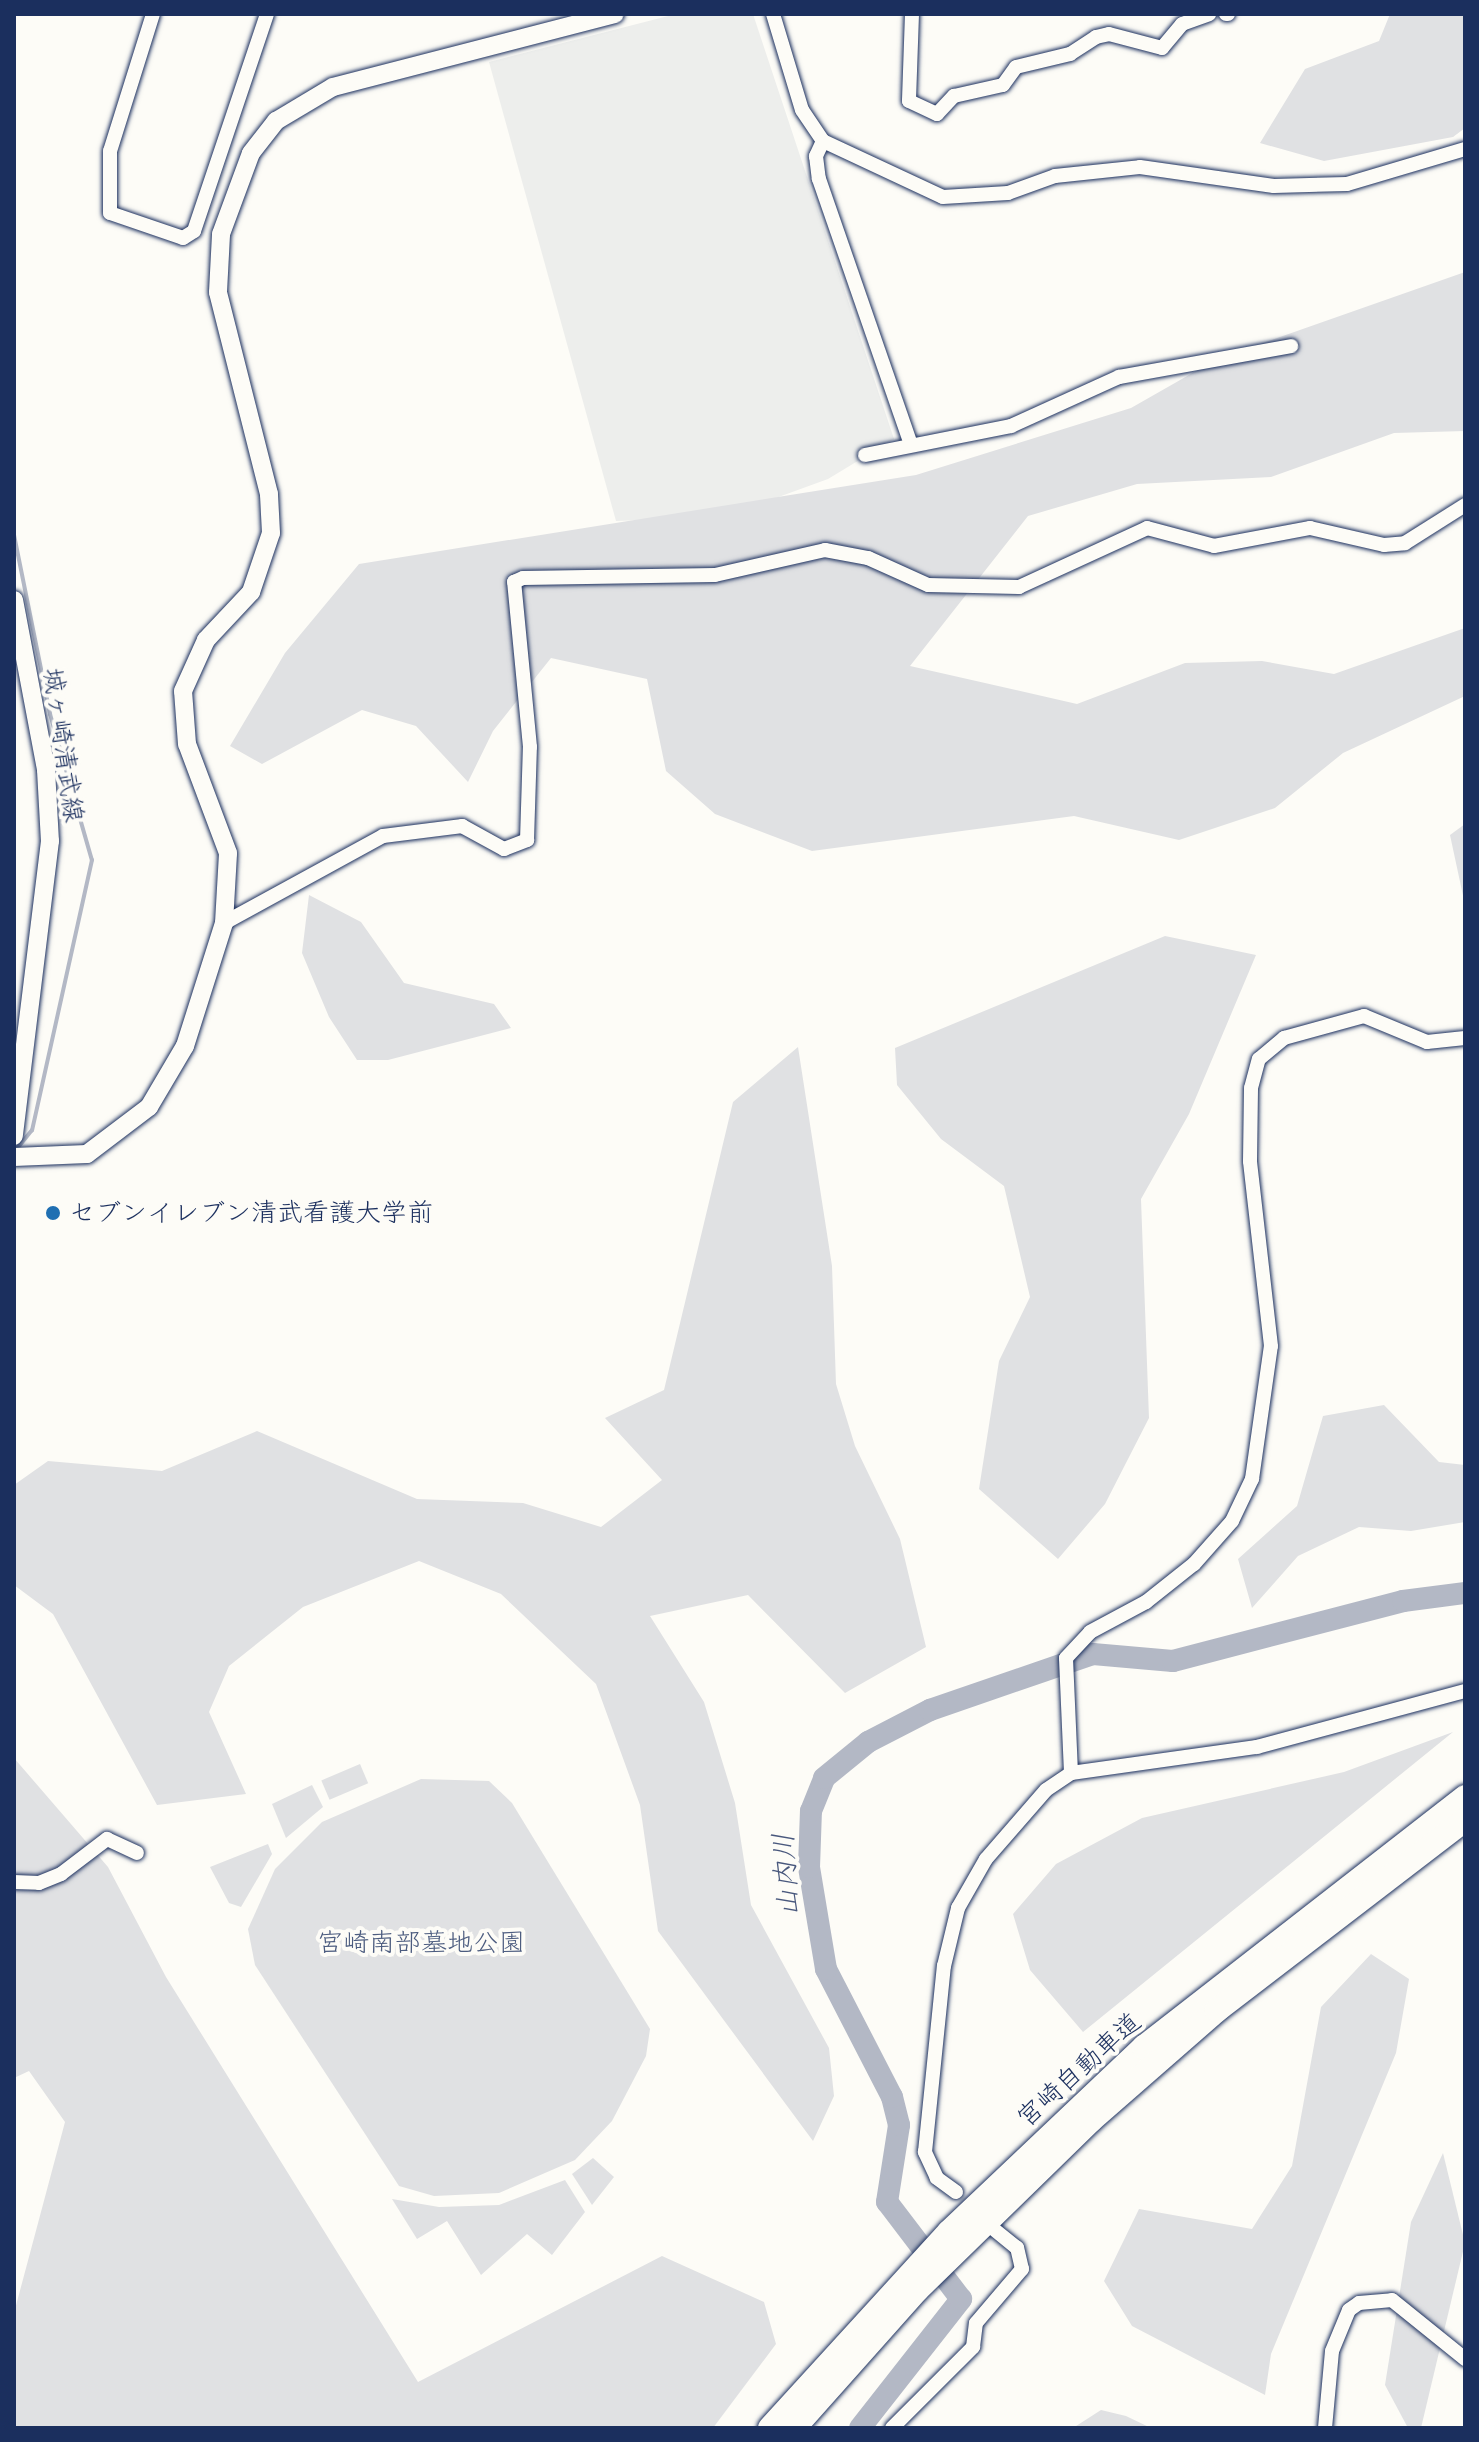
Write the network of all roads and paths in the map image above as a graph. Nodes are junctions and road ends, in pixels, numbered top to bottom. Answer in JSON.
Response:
{"nodes":[{"id":1,"x":153,"y":14,"type":"edge"},
{"id":2,"x":267,"y":14,"type":"edge"},
{"id":3,"x":615,"y":14,"type":"edge"},
{"id":4,"x":773,"y":14,"type":"edge"},
{"id":5,"x":912,"y":14,"type":"edge"},
{"id":6,"x":1209,"y":14,"type":"edge"},
{"id":7,"x":823,"y":141,"type":"junction"},
{"id":8,"x":1465,"y":149,"type":"edge"},
{"id":9,"x":1291,"y":346,"type":"dead end"},
{"id":10,"x":910,"y":442,"type":"junction"},
{"id":11,"x":865,"y":455,"type":"dead end"},
{"id":12,"x":1465,"y":505,"type":"edge"},
{"id":13,"x":14,"y":600,"type":"edge"},
{"id":14,"x":224,"y":923,"type":"junction"},
{"id":15,"x":1465,"y":1038,"type":"edge"},
{"id":16,"x":14,"y":1136,"type":"edge"},
{"id":17,"x":14,"y":1157,"type":"edge"},
{"id":18,"x":1465,"y":1691,"type":"edge"},
{"id":19,"x":1071,"y":1773,"type":"junction"},
{"id":20,"x":1465,"y":1797,"type":"edge"},
{"id":21,"x":1465,"y":1820,"type":"edge"},
{"id":22,"x":137,"y":1853,"type":"dead end"},
{"id":23,"x":14,"y":1882,"type":"edge"},
{"id":24,"x":956,"y":2192,"type":"dead end"},
{"id":25,"x":995,"y":2230,"type":"dead end"},
{"id":26,"x":1465,"y":2359,"type":"edge"},
{"id":27,"x":770,"y":2428,"type":"edge"},
{"id":28,"x":794,"y":2428,"type":"edge"},
{"id":29,"x":892,"y":2428,"type":"edge"},
{"id":30,"x":1325,"y":2428,"type":"edge"}],
"edges":[{"from":1,"to":2,"type":"street"},
{"from":3,"to":14,"type":"street"},
{"from":4,"to":7,"type":"street"},
{"from":5,"to":6,"type":"street"},
{"from":7,"to":8,"type":"street"},
{"from":7,"to":10,"type":"street"},
{"from":9,"to":10,"type":"street"},
{"from":10,"to":11,"type":"street"},
{"from":12,"to":14,"type":"street"},
{"from":13,"to":16,"type":"street","name":"城ヶ崎清武線"},
{"from":14,"to":17,"type":"street"},
{"from":15,"to":19,"type":"street"},
{"from":18,"to":19,"type":"street"},
{"from":19,"to":24,"type":"street"},
{"from":20,"to":27,"type":"highway","name":"宮崎自動車道"},
{"from":21,"to":28,"type":"highway","name":"宮崎自動車道"},
{"from":22,"to":23,"type":"street"},
{"from":25,"to":29,"type":"street"},
{"from":26,"to":30,"type":"street"}]}
